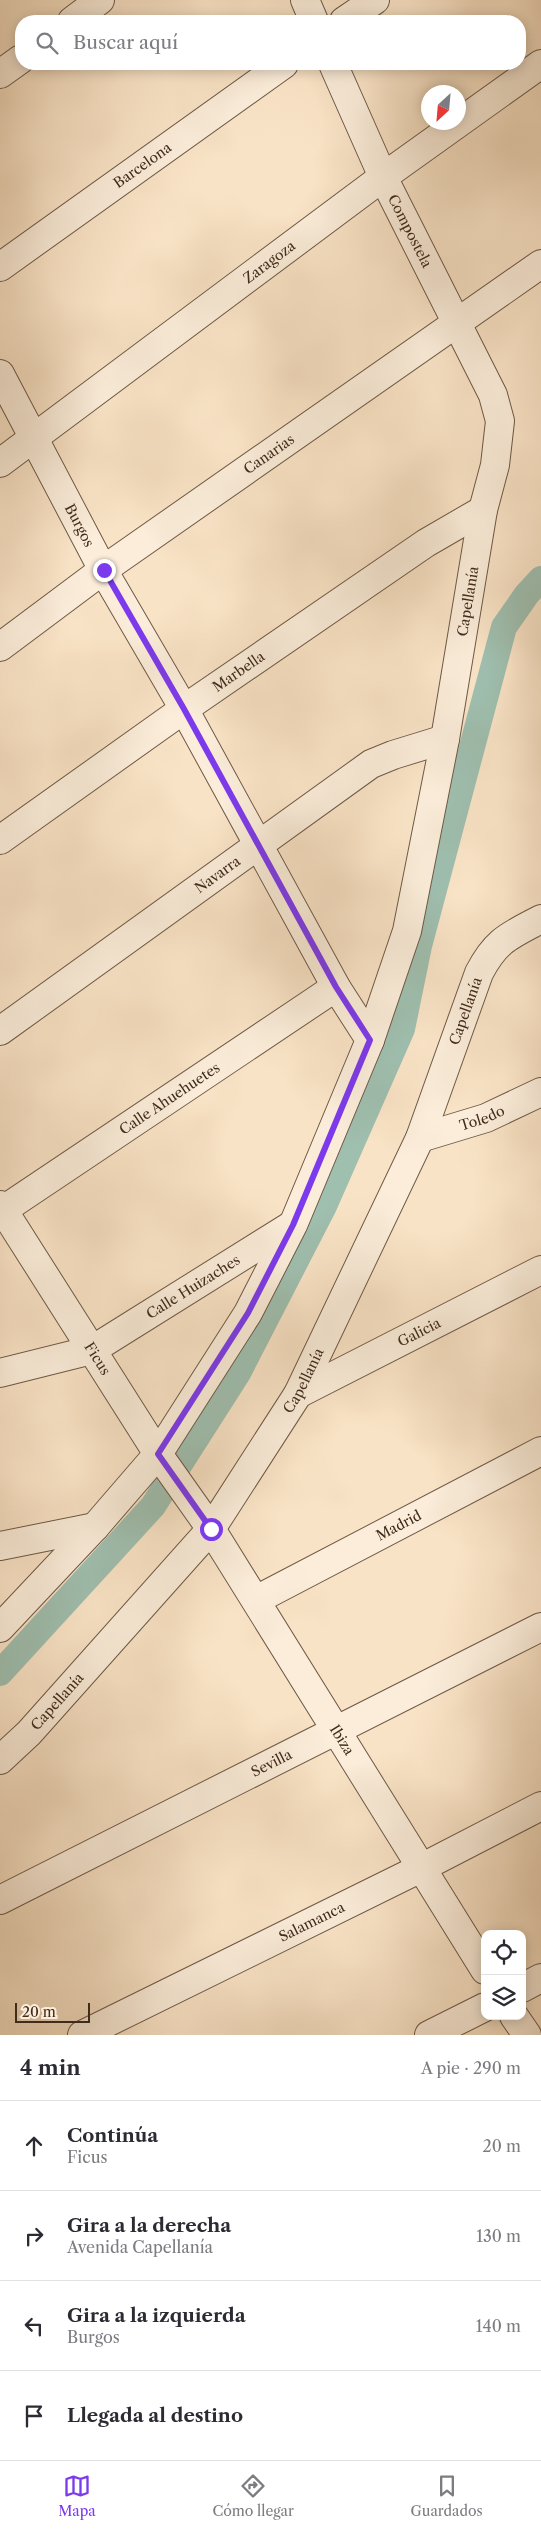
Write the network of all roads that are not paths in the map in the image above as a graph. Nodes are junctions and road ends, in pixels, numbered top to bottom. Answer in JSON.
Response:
{"nodes":[{"id":1,"x":100,"y":0,"type":"edge"},
{"id":2,"x":304,"y":0,"type":"edge"},
{"id":3,"x":375,"y":0,"type":"edge"},
{"id":4,"x":80,"y":15,"type":"edge"},
{"id":5,"x":311,"y":15,"type":"edge"},
{"id":6,"x":353,"y":15,"type":"edge"},
{"id":7,"x":15,"y":63,"type":"edge"},
{"id":8,"x":541,"y":64,"type":"edge"},
{"id":9,"x":276,"y":70,"type":"edge"},
{"id":10,"x":336,"y":70,"type":"edge"},
{"id":11,"x":0,"y":74,"type":"edge"},
{"id":12,"x":383,"y":177,"type":"junction"},
{"id":13,"x":541,"y":264,"type":"edge"},
{"id":14,"x":0,"y":266,"type":"edge"},
{"id":15,"x":457,"y":325,"type":"junction"},
{"id":16,"x":0,"y":374,"type":"edge"},
{"id":17,"x":493,"y":395,"type":"joint"},
{"id":18,"x":35,"y":438,"type":"junction"},
{"id":19,"x":0,"y":463,"type":"edge"},
{"id":20,"x":483,"y":510,"type":"junction"},
{"id":21,"x":104,"y":570,"type":"junction"},
{"id":22,"x":0,"y":647,"type":"edge"},
{"id":23,"x":184,"y":709,"type":"junction"},
{"id":24,"x":445,"y":739,"type":"junction"},
{"id":25,"x":0,"y":840,"type":"edge"},
{"id":26,"x":259,"y":847,"type":"junction"},
{"id":27,"x":541,"y":920,"type":"edge"},
{"id":28,"x":336,"y":987,"type":"junction"},
{"id":29,"x":0,"y":1031,"type":"edge"},
{"id":30,"x":370,"y":1040,"type":"junction"},
{"id":31,"x":541,"y":1092,"type":"edge"},
{"id":32,"x":420,"y":1138,"type":"junction"},
{"id":33,"x":1,"y":1209,"type":"edge"},
{"id":34,"x":293,"y":1225,"type":"junction"},
{"id":35,"x":541,"y":1270,"type":"edge"},
{"id":36,"x":92,"y":1350,"type":"junction"},
{"id":37,"x":0,"y":1373,"type":"edge"},
{"id":38,"x":298,"y":1394,"type":"junction"},
{"id":39,"x":541,"y":1451,"type":"edge"},
{"id":40,"x":163,"y":1460,"type":"junction"},
{"id":41,"x":205,"y":1520,"type":"junction"},
{"id":42,"x":95,"y":1527,"type":"junction"},
{"id":43,"x":0,"y":1546,"type":"edge"},
{"id":44,"x":256,"y":1600,"type":"junction"},
{"id":45,"x":541,"y":1627,"type":"edge"},
{"id":46,"x":0,"y":1628,"type":"edge"},
{"id":47,"x":337,"y":1730,"type":"junction"},
{"id":48,"x":0,"y":1760,"type":"edge"},
{"id":49,"x":541,"y":1806,"type":"edge"},
{"id":50,"x":421,"y":1868,"type":"junction"},
{"id":51,"x":0,"y":1900,"type":"edge"},
{"id":52,"x":481,"y":1964,"type":"edge"},
{"id":53,"x":541,"y":1978,"type":"edge"},
{"id":54,"x":526,"y":1986,"type":"edge"},
{"id":55,"x":481,"y":2009,"type":"edge"},
{"id":56,"x":517,"y":2020,"type":"edge"},
{"id":57,"x":82,"y":2035,"type":"edge"},
{"id":58,"x":429,"y":2035,"type":"edge"},
{"id":59,"x":527,"y":2035,"type":"edge"}],
"edges":[{"from":1,"to":4,"type":"street"},
{"from":2,"to":5,"type":"street"},
{"from":3,"to":6,"type":"street"},
{"from":7,"to":11,"type":"street"},
{"from":8,"to":12,"type":"street","name":"Zaragoza"},
{"from":9,"to":14,"type":"street","name":"Barcelona"},
{"from":10,"to":12,"type":"street","name":"Compostela"},
{"from":12,"to":15,"type":"street","name":"Compostela"},
{"from":12,"to":18,"type":"street","name":"Zaragoza"},
{"from":13,"to":15,"type":"street","name":"Canarias"},
{"from":15,"to":17,"type":"street","name":"Compostela"},
{"from":15,"to":21,"type":"street","name":"Canarias"},
{"from":16,"to":18,"type":"street","name":"Burgos"},
{"from":17,"to":20,"type":"street","name":"Capellanía"},
{"from":18,"to":19,"type":"street","name":"Zaragoza"},
{"from":18,"to":21,"type":"street","name":"Burgos"},
{"from":20,"to":23,"type":"street","name":"Marbella"},
{"from":20,"to":24,"type":"street","name":"Capellanía"},
{"from":21,"to":22,"type":"street","name":"Canarias"},
{"from":21,"to":23,"type":"street","name":"Burgos"},
{"from":23,"to":25,"type":"street","name":"Marbella"},
{"from":23,"to":26,"type":"street","name":"Burgos"},
{"from":24,"to":26,"type":"street","name":"Navarra"},
{"from":24,"to":30,"type":"street","name":"Capellanía"},
{"from":26,"to":28,"type":"street","name":"Burgos"},
{"from":26,"to":29,"type":"street","name":"Navarra"},
{"from":27,"to":32,"type":"street","name":"Capellanía"},
{"from":28,"to":30,"type":"street","name":"Burgos"},
{"from":28,"to":33,"type":"street","name":"Calle Ahuehuetes"},
{"from":30,"to":34,"type":"street","name":"Capellanía"},
{"from":31,"to":32,"type":"street","name":"Toledo"},
{"from":32,"to":38,"type":"street","name":"Capellanía"},
{"from":33,"to":36,"type":"street","name":"Ficus"},
{"from":34,"to":36,"type":"street","name":"Calle Huizaches"},
{"from":34,"to":40,"type":"street","name":"Capellanía"},
{"from":35,"to":38,"type":"street","name":"Galicia"},
{"from":36,"to":37,"type":"street","name":"Calle Huizaches"},
{"from":36,"to":40,"type":"street","name":"Ficus"},
{"from":38,"to":41,"type":"street","name":"Capellanía"},
{"from":39,"to":44,"type":"street","name":"Madrid"},
{"from":40,"to":41,"type":"street","name":"Ficus"},
{"from":40,"to":42,"type":"street"},
{"from":41,"to":44,"type":"street","name":"Ibiza"},
{"from":41,"to":48,"type":"street","name":"Capellanía"},
{"from":42,"to":43,"type":"street"},
{"from":42,"to":46,"type":"street"},
{"from":44,"to":47,"type":"street","name":"Ibiza"},
{"from":45,"to":47,"type":"street","name":"Sevilla"},
{"from":47,"to":50,"type":"street","name":"Ibiza"},
{"from":47,"to":51,"type":"street","name":"Sevilla"},
{"from":49,"to":50,"type":"street","name":"Salamanca"},
{"from":50,"to":52,"type":"street","name":"Ibiza"},
{"from":50,"to":57,"type":"street","name":"Salamanca"},
{"from":53,"to":54,"type":"street"},
{"from":55,"to":58,"type":"street"},
{"from":56,"to":59,"type":"street"}]}
